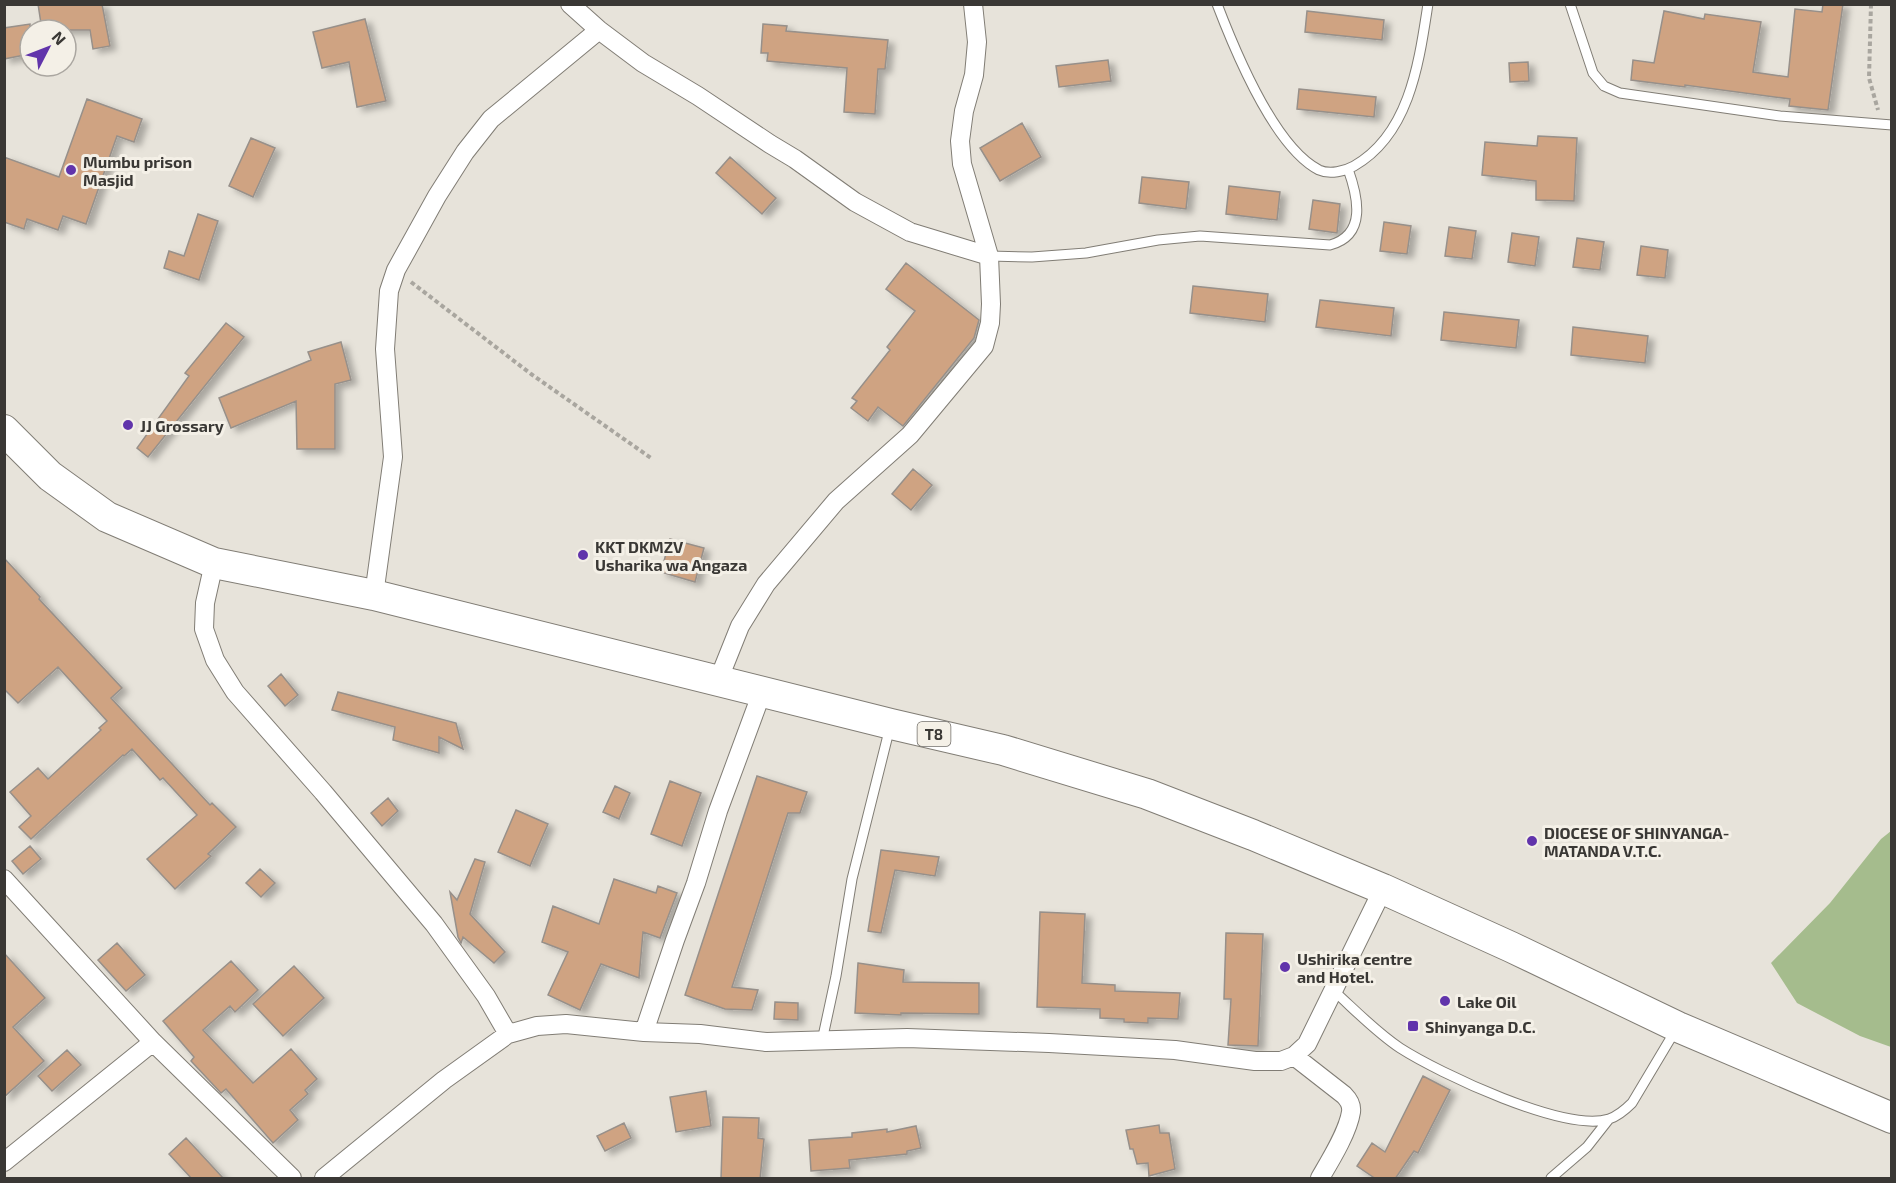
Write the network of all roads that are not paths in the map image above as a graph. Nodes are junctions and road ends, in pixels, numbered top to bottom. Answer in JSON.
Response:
{"nodes":[{"id":1,"x":570,"y":4,"type":"edge"},
{"id":2,"x":974,"y":4,"type":"edge"},
{"id":3,"x":1217,"y":4,"type":"edge"},
{"id":4,"x":1428,"y":4,"type":"edge"},
{"id":5,"x":1570,"y":4,"type":"edge"},
{"id":6,"x":599,"y":30,"type":"junction"},
{"id":7,"x":1888,"y":121,"type":"edge"},
{"id":8,"x":1348,"y":169,"type":"junction"},
{"id":9,"x":989,"y":256,"type":"junction"},
{"id":10,"x":4,"y":430,"type":"edge"},
{"id":11,"x":214,"y":563,"type":"junction"},
{"id":12,"x":374,"y":595,"type":"junction"},
{"id":13,"x":718,"y":681,"type":"junction"},
{"id":14,"x":762,"y":692,"type":"junction"},
{"id":15,"x":891,"y":724,"type":"junction"},
{"id":16,"x":4,"y":879,"type":"edge"},
{"id":17,"x":1383,"y":889,"type":"junction"},
{"id":18,"x":1334,"y":991,"type":"junction"},
{"id":19,"x":1678,"y":1027,"type":"junction"},
{"id":20,"x":644,"y":1032,"type":"junction"},
{"id":21,"x":508,"y":1034,"type":"junction"},
{"id":22,"x":153,"y":1042,"type":"junction"},
{"id":23,"x":822,"y":1042,"type":"junction"},
{"id":24,"x":1294,"y":1056,"type":"junction"},
{"id":25,"x":1892,"y":1118,"type":"edge"},
{"id":26,"x":1609,"y":1119,"type":"junction"},
{"id":27,"x":4,"y":1162,"type":"edge"},
{"id":28,"x":292,"y":1179,"type":"edge"},
{"id":29,"x":324,"y":1179,"type":"edge"},
{"id":30,"x":1320,"y":1179,"type":"edge"},
{"id":31,"x":1551,"y":1179,"type":"edge"}],
"edges":[{"from":1,"to":6,"type":"street"},
{"from":2,"to":9,"type":"street"},
{"from":3,"to":8,"type":"lane"},
{"from":4,"to":8,"type":"lane"},
{"from":5,"to":7,"type":"lane"},
{"from":6,"to":9,"type":"street"},
{"from":6,"to":12,"type":"street"},
{"from":8,"to":9,"type":"lane"},
{"from":9,"to":13,"type":"street"},
{"from":10,"to":11,"type":"highway","number":"T8"},
{"from":11,"to":12,"type":"highway","number":"T8"},
{"from":11,"to":21,"type":"street"},
{"from":12,"to":13,"type":"highway","number":"T8"},
{"from":13,"to":14,"type":"highway","number":"T8"},
{"from":14,"to":15,"type":"highway","number":"T8"},
{"from":14,"to":20,"type":"street"},
{"from":15,"to":17,"type":"highway","number":"T8"},
{"from":15,"to":23,"type":"lane"},
{"from":16,"to":22,"type":"street"},
{"from":17,"to":18,"type":"street"},
{"from":17,"to":19,"type":"highway","number":"T8"},
{"from":18,"to":24,"type":"street"},
{"from":18,"to":26,"type":"lane"},
{"from":19,"to":25,"type":"highway","number":"T8"},
{"from":19,"to":26,"type":"lane"},
{"from":20,"to":21,"type":"street"},
{"from":20,"to":23,"type":"street"},
{"from":21,"to":29,"type":"street"},
{"from":22,"to":27,"type":"street"},
{"from":22,"to":28,"type":"street"},
{"from":23,"to":24,"type":"street"},
{"from":24,"to":30,"type":"street"},
{"from":26,"to":31,"type":"lane"}]}
